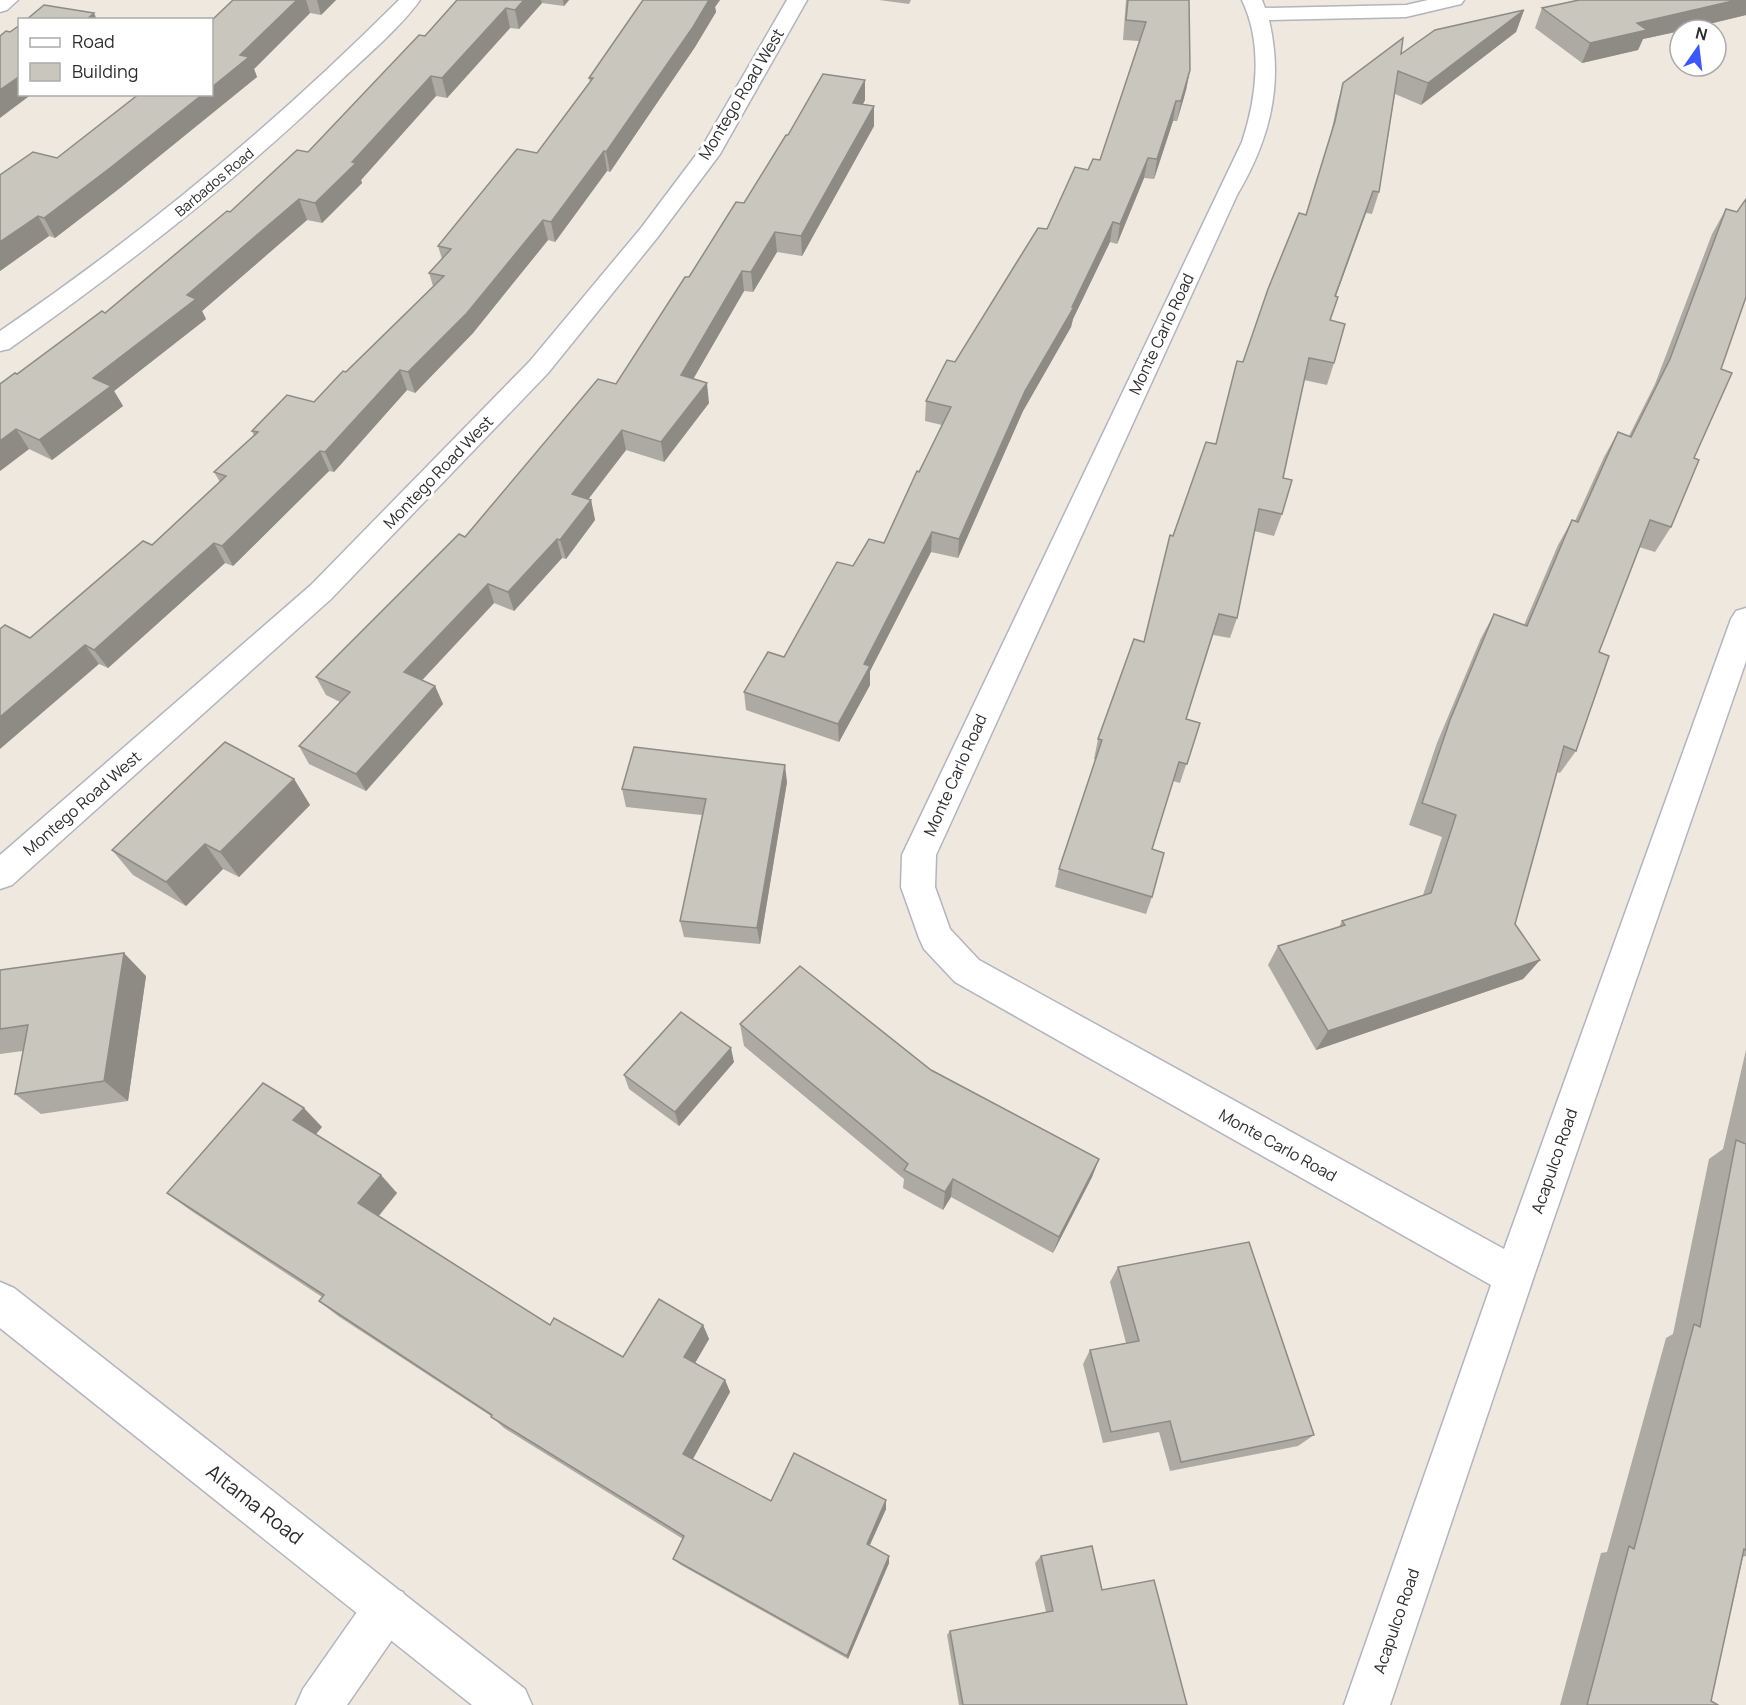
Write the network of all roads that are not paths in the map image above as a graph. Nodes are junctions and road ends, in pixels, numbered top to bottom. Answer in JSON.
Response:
{"nodes":[{"id":1,"x":8,"y":0,"type":"edge"},
{"id":2,"x":410,"y":0,"type":"edge"},
{"id":3,"x":797,"y":0,"type":"edge"},
{"id":4,"x":1454,"y":0,"type":"edge"},
{"id":5,"x":0,"y":6,"type":"edge"},
{"id":6,"x":1256,"y":7,"type":"edge"},
{"id":7,"x":0,"y":343,"type":"edge"},
{"id":8,"x":1746,"y":619,"type":"edge"},
{"id":9,"x":0,"y":875,"type":"edge"},
{"id":10,"x":1514,"y":1276,"type":"junction"},
{"id":11,"x":0,"y":1302,"type":"edge"},
{"id":12,"x":387,"y":1608,"type":"junction"},
{"id":13,"x":319,"y":1705,"type":"edge"},
{"id":14,"x":509,"y":1705,"type":"edge"},
{"id":15,"x":1367,"y":1705,"type":"edge"}],
"edges":[{"from":1,"to":5,"type":"street"},
{"from":2,"to":7,"type":"street","name":"Barbados Road"},
{"from":3,"to":9,"type":"street","name":"Montego Road West"},
{"from":4,"to":6,"type":"street"},
{"from":6,"to":10,"type":"street","name":"Monte Carlo Road"},
{"from":8,"to":10,"type":"street","name":"Acapulco Road"},
{"from":10,"to":15,"type":"street","name":"Acapulco Road"},
{"from":11,"to":12,"type":"street","name":"Altama Road"},
{"from":12,"to":13,"type":"street"},
{"from":12,"to":14,"type":"street","name":"Altama Road"}]}
